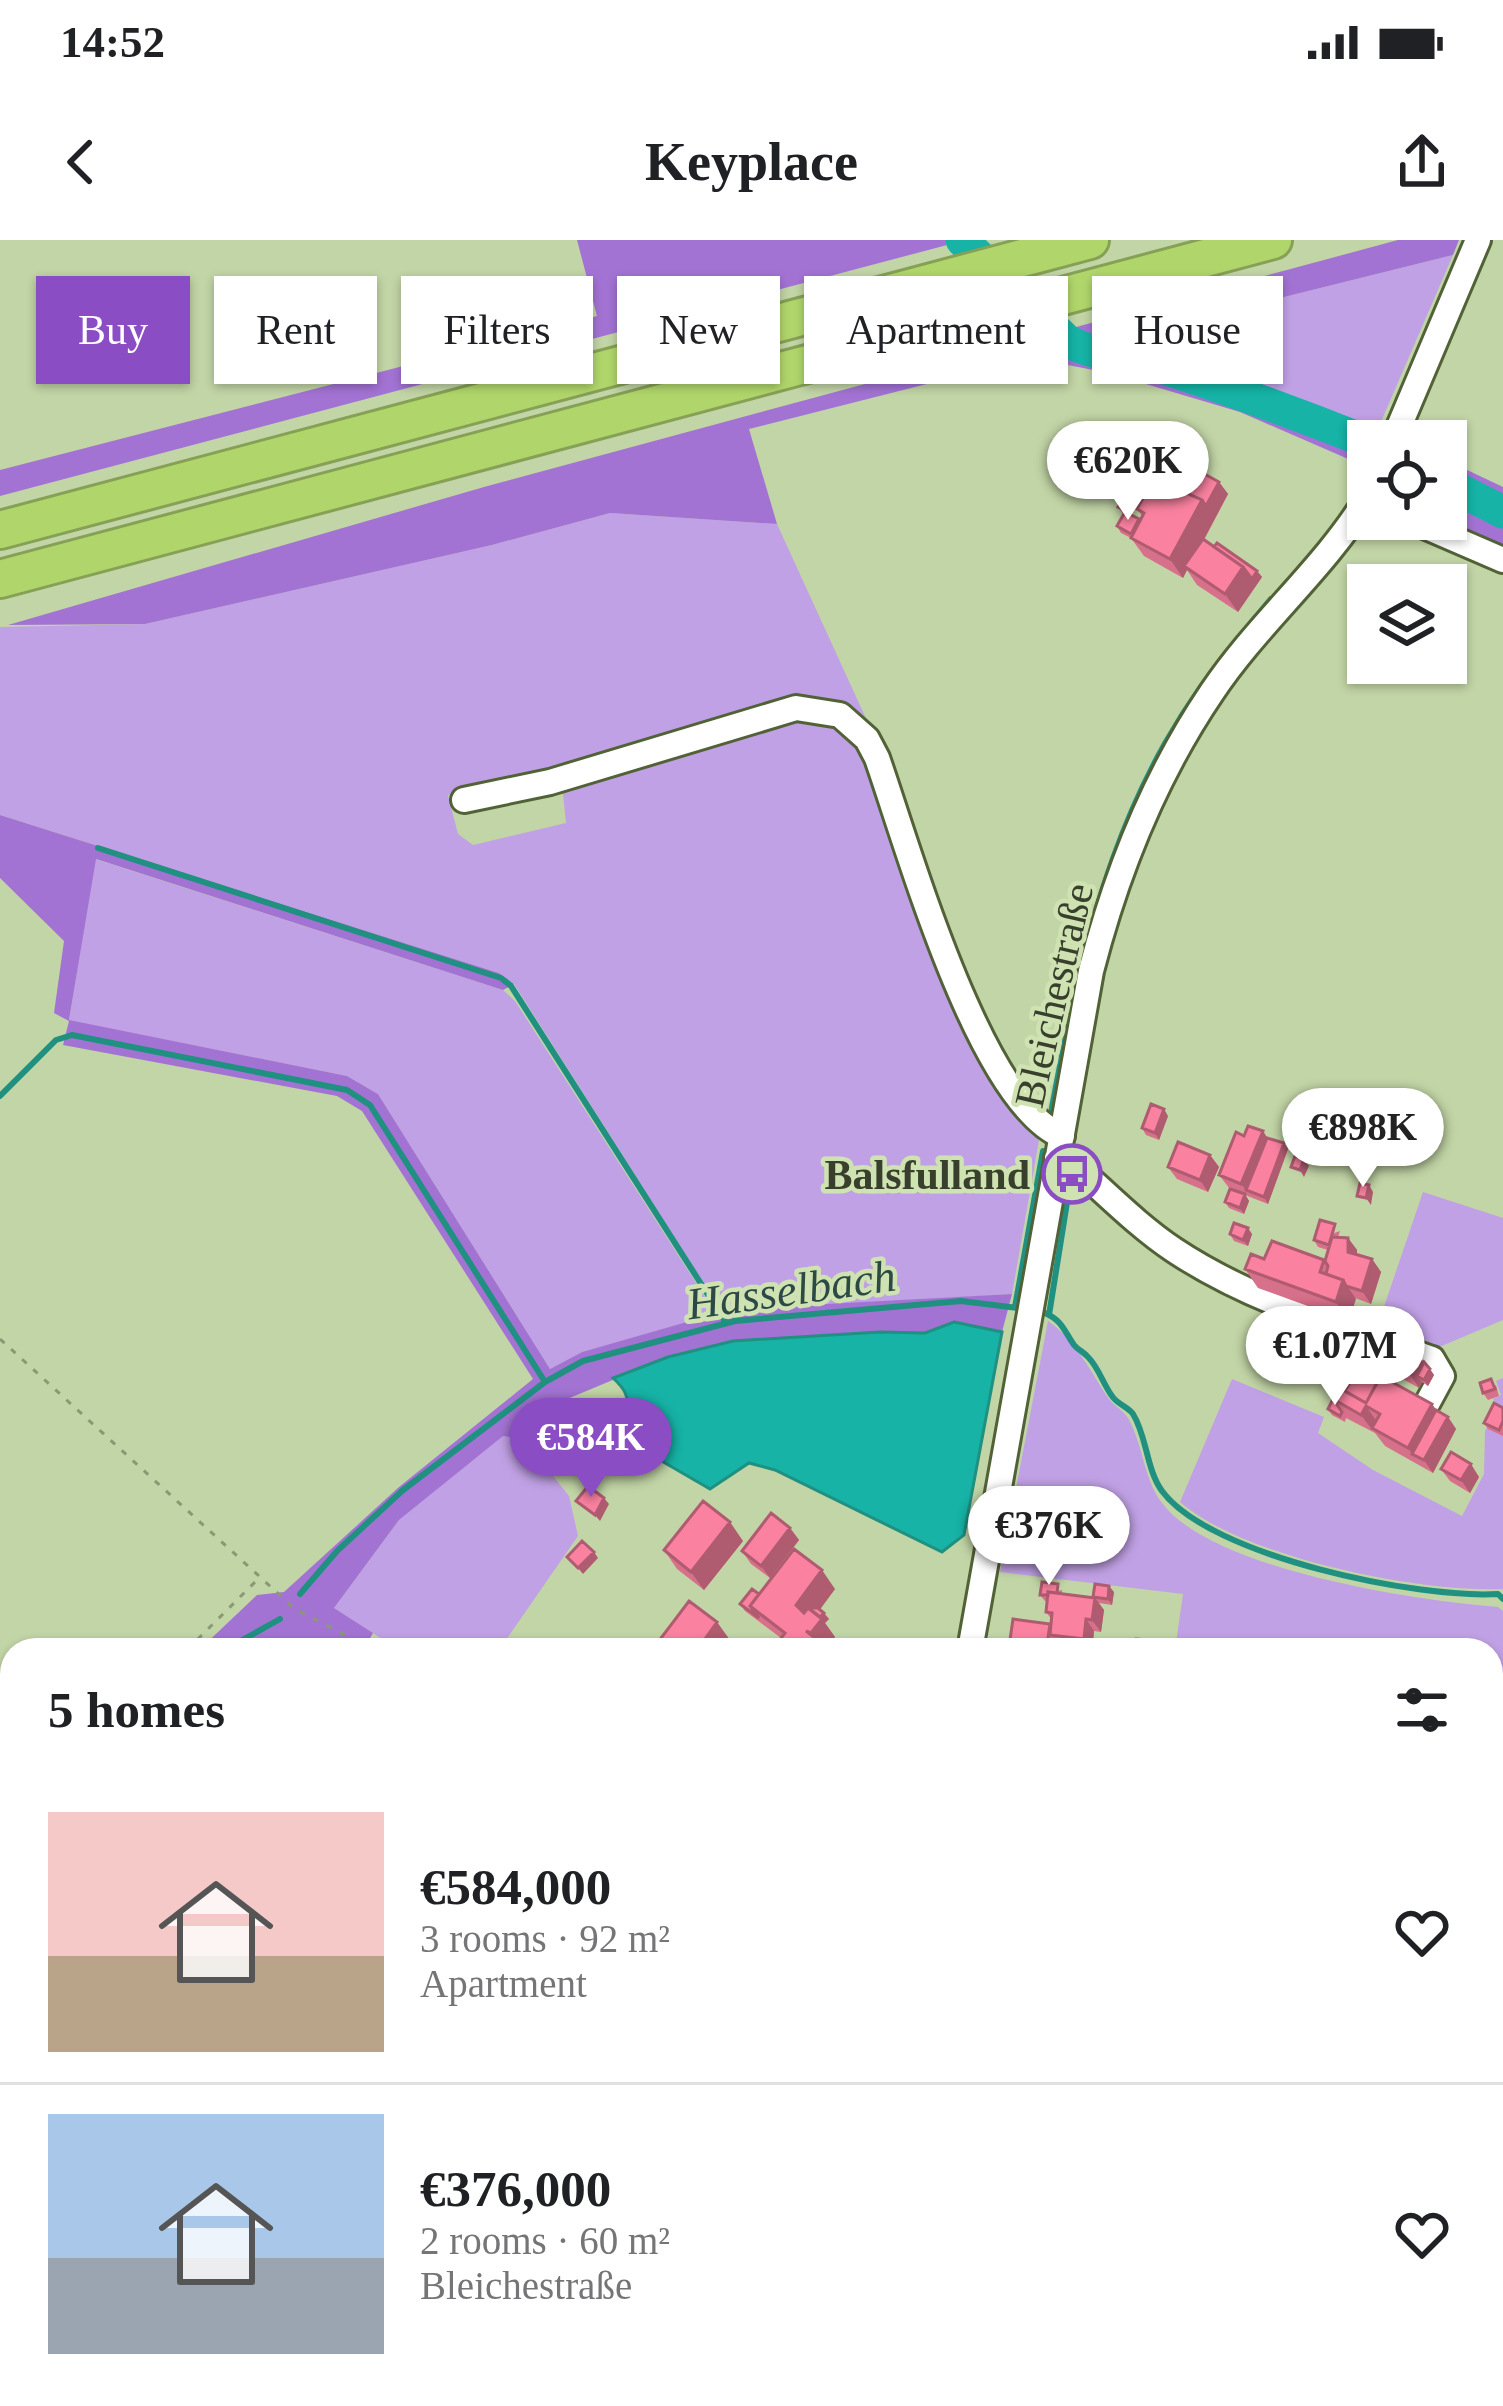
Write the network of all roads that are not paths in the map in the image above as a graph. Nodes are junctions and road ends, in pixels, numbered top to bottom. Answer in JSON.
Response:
{"nodes":[{"id":1,"x":1090,"y":240,"type":"edge"},
{"id":2,"x":1273,"y":240,"type":"edge"},
{"id":3,"x":1478,"y":240,"type":"edge"},
{"id":4,"x":1488,"y":240,"type":"edge"},
{"id":5,"x":1503,"y":245,"type":"edge"},
{"id":6,"x":1402,"y":420,"type":"edge"},
{"id":7,"x":1347,"y":528,"type":"edge"},
{"id":8,"x":0,"y":530,"type":"edge"},
{"id":9,"x":1457,"y":540,"type":"edge"},
{"id":10,"x":1503,"y":560,"type":"edge"},
{"id":11,"x":0,"y":579,"type":"edge"},
{"id":12,"x":464,"y":800,"type":"dead end"},
{"id":13,"x":1060,"y":1147,"type":"junction"},
{"id":14,"x":1428,"y":1402,"type":"edge"},
{"id":15,"x":972,"y":1638,"type":"edge"}],
"edges":[{"from":1,"to":8,"type":"highway"},
{"from":2,"to":11,"type":"highway"},
{"from":3,"to":6,"type":"street"},
{"from":4,"to":5,"type":"street"},
{"from":7,"to":13,"type":"street","name":"Bleichestraße"},
{"from":9,"to":10,"type":"street"},
{"from":12,"to":13,"type":"street"},
{"from":13,"to":14,"type":"street"},
{"from":13,"to":15,"type":"street","name":"Bleichestraße"}]}
